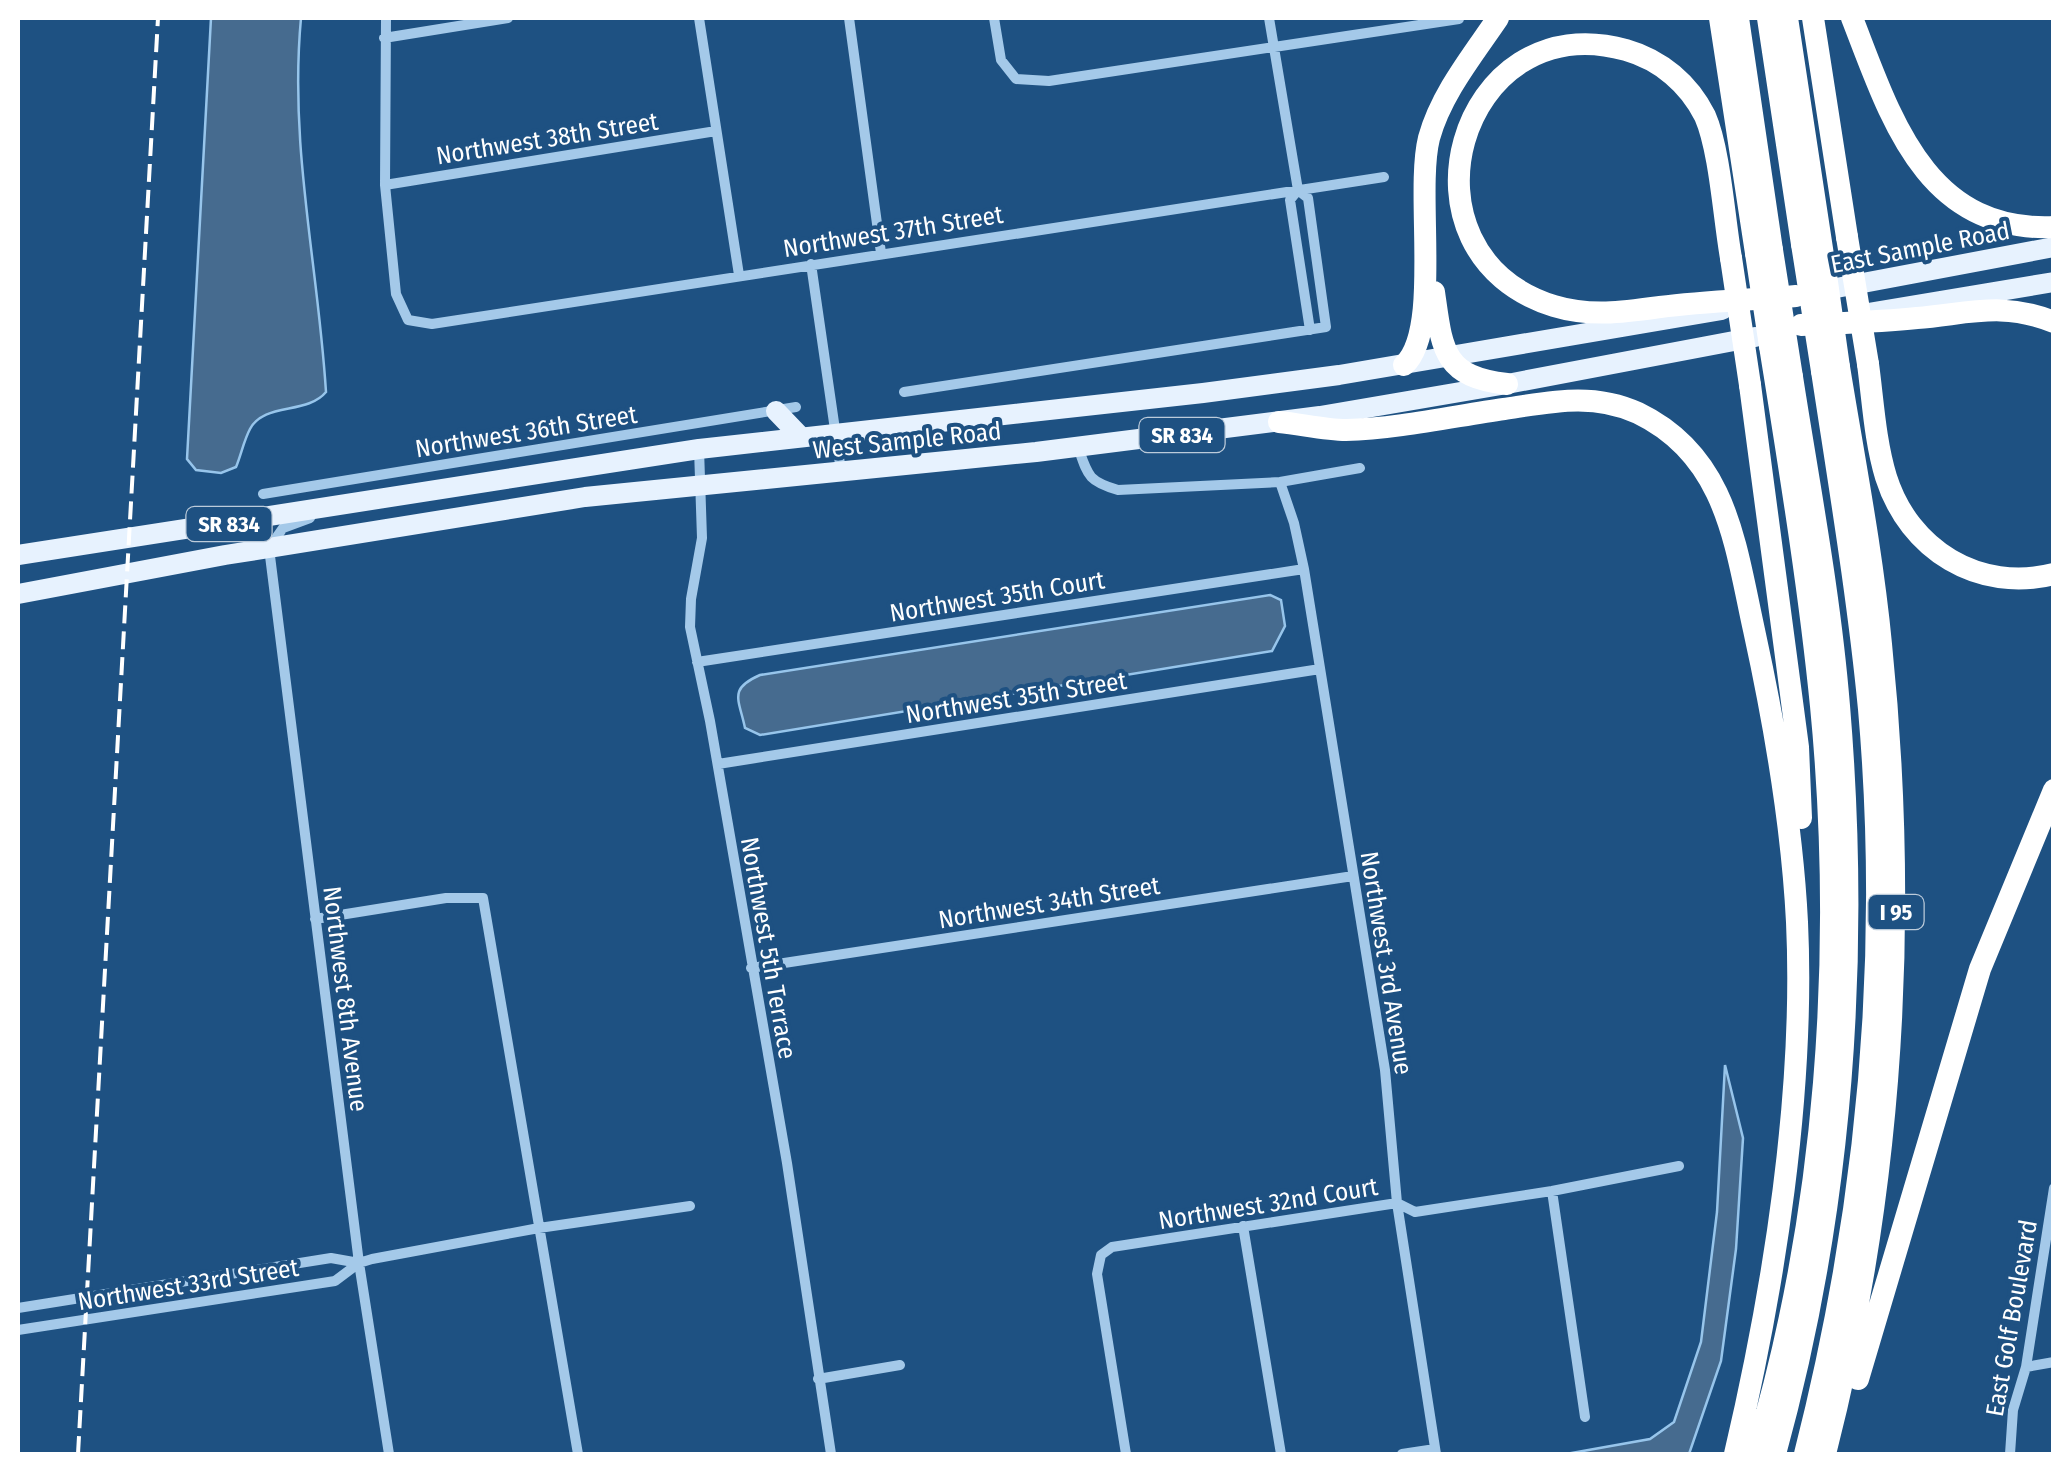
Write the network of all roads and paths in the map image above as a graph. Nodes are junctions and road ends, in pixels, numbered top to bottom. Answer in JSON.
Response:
{"nodes":[{"id":1,"x":386,"y":18,"type":"edge"},
{"id":2,"x":508,"y":18,"type":"edge"},
{"id":3,"x":699,"y":18,"type":"edge"},
{"id":4,"x":849,"y":18,"type":"edge"},
{"id":5,"x":994,"y":18,"type":"edge"},
{"id":6,"x":1269,"y":18,"type":"edge"},
{"id":7,"x":1498,"y":18,"type":"edge"},
{"id":8,"x":1720,"y":18,"type":"edge"},
{"id":9,"x":1738,"y":18,"type":"edge"},
{"id":10,"x":1768,"y":18,"type":"edge"},
{"id":11,"x":1787,"y":18,"type":"edge"},
{"id":12,"x":1813,"y":18,"type":"edge"},
{"id":13,"x":1852,"y":18,"type":"edge"},
{"id":14,"x":1458,"y":19,"type":"edge"},
{"id":15,"x":384,"y":38,"type":"junction"},
{"id":16,"x":1274,"y":47,"type":"junction"},
{"id":17,"x":716,"y":131,"type":"junction"},
{"id":18,"x":1384,"y":177,"type":"dead end"},
{"id":19,"x":385,"y":184,"type":"junction"},
{"id":20,"x":1298,"y":190,"type":"junction"},
{"id":21,"x":2054,"y":227,"type":"edge"},
{"id":22,"x":1811,"y":242,"type":"junction"},
{"id":23,"x":2054,"y":248,"type":"edge"},
{"id":24,"x":1764,"y":252,"type":"junction"},
{"id":25,"x":882,"y":254,"type":"junction"},
{"id":26,"x":811,"y":264,"type":"junction"},
{"id":27,"x":739,"y":275,"type":"junction"},
{"id":28,"x":1427,"y":280,"type":"junction"},
{"id":29,"x":2054,"y":282,"type":"edge"},
{"id":30,"x":1796,"y":296,"type":"junction"},
{"id":31,"x":2054,"y":322,"type":"edge"},
{"id":32,"x":1800,"y":325,"type":"junction"},
{"id":33,"x":1310,"y":330,"type":"junction"},
{"id":34,"x":1448,"y":358,"type":"junction"},
{"id":35,"x":1404,"y":365,"type":"junction"},
{"id":36,"x":1830,"y":369,"type":"junction"},
{"id":37,"x":1784,"y":379,"type":"junction"},
{"id":38,"x":1507,"y":384,"type":"junction"},
{"id":39,"x":904,"y":392,"type":"dead end"},
{"id":40,"x":786,"y":409,"type":"joint"},
{"id":41,"x":1279,"y":422,"type":"junction"},
{"id":42,"x":835,"y":432,"type":"junction"},
{"id":43,"x":800,"y":436,"type":"junction"},
{"id":44,"x":1078,"y":447,"type":"junction"},
{"id":45,"x":700,"y":449,"type":"junction"},
{"id":46,"x":1360,"y":468,"type":"dead end"},
{"id":47,"x":841,"y":472,"type":"junction"},
{"id":48,"x":348,"y":480,"type":"junction"},
{"id":49,"x":1280,"y":482,"type":"junction"},
{"id":50,"x":702,"y":484,"type":"junction"},
{"id":51,"x":262,"y":494,"type":"dead end"},
{"id":52,"x":347,"y":506,"type":"junction"},
{"id":53,"x":269,"y":548,"type":"junction"},
{"id":54,"x":18,"y":555,"type":"edge"},
{"id":55,"x":1304,"y":569,"type":"junction"},
{"id":56,"x":2054,"y":574,"type":"edge"},
{"id":57,"x":18,"y":594,"type":"edge"},
{"id":58,"x":696,"y":662,"type":"junction"},
{"id":59,"x":1320,"y":669,"type":"junction"},
{"id":60,"x":718,"y":764,"type":"junction"},
{"id":61,"x":2054,"y":790,"type":"edge"},
{"id":62,"x":1353,"y":876,"type":"junction"},
{"id":63,"x":315,"y":919,"type":"junction"},
{"id":64,"x":1797,"y":925,"type":"junction"},
{"id":65,"x":752,"y":968,"type":"junction"},
{"id":66,"x":1679,"y":1166,"type":"dead end"},
{"id":67,"x":2054,"y":1188,"type":"edge"},
{"id":68,"x":1552,"y":1191,"type":"junction"},
{"id":69,"x":1397,"y":1203,"type":"junction"},
{"id":70,"x":690,"y":1206,"type":"dead end"},
{"id":71,"x":1243,"y":1226,"type":"junction"},
{"id":72,"x":539,"y":1228,"type":"junction"},
{"id":73,"x":2049,"y":1254,"type":"edge"},
{"id":74,"x":359,"y":1263,"type":"junction"},
{"id":75,"x":18,"y":1308,"type":"edge"},
{"id":76,"x":18,"y":1330,"type":"edge"},
{"id":77,"x":2054,"y":1362,"type":"edge"},
{"id":78,"x":900,"y":1365,"type":"dead end"},
{"id":79,"x":2026,"y":1366,"type":"junction"},
{"id":80,"x":818,"y":1380,"type":"junction"},
{"id":81,"x":1585,"y":1416,"type":"dead end"},
{"id":82,"x":1436,"y":1452,"type":"edge"},
{"id":83,"x":389,"y":1454,"type":"edge"},
{"id":84,"x":578,"y":1454,"type":"edge"},
{"id":85,"x":831,"y":1454,"type":"edge"},
{"id":86,"x":1126,"y":1454,"type":"edge"},
{"id":87,"x":1282,"y":1454,"type":"edge"},
{"id":88,"x":1402,"y":1454,"type":"edge"},
{"id":89,"x":1734,"y":1454,"type":"edge"},
{"id":90,"x":1755,"y":1454,"type":"edge"},
{"id":91,"x":1775,"y":1454,"type":"edge"},
{"id":92,"x":1805,"y":1454,"type":"edge"},
{"id":93,"x":1824,"y":1454,"type":"edge"},
{"id":94,"x":1838,"y":1454,"type":"edge"},
{"id":95,"x":2010,"y":1454,"type":"edge"}],
"edges":[{"from":1,"to":15,"type":"street"},
{"from":2,"to":15,"type":"street"},
{"from":3,"to":17,"type":"street"},
{"from":4,"to":25,"type":"street"},
{"from":5,"to":16,"type":"street"},
{"from":6,"to":16,"type":"street"},
{"from":7,"to":28,"type":"highway"},
{"from":8,"to":24,"type":"highway"},
{"from":9,"to":24,"type":"highway"},
{"from":10,"to":22,"type":"highway"},
{"from":11,"to":22,"type":"highway"},
{"from":12,"to":56,"type":"highway","bridge":true},
{"from":13,"to":21,"type":"highway"},
{"from":14,"to":16,"type":"street"},
{"from":15,"to":19,"type":"street"},
{"from":16,"to":20,"type":"street"},
{"from":17,"to":19,"type":"street","name":"Northwest 38th Street"},
{"from":17,"to":27,"type":"street"},
{"from":18,"to":20,"type":"street","name":"Northwest 37th Street"},
{"from":19,"to":27,"type":"street","name":"Northwest 37th Street"},
{"from":20,"to":25,"type":"street","name":"Northwest 37th Street"},
{"from":20,"to":33,"type":"street"},
{"from":20,"to":33,"type":"street"},
{"from":22,"to":36,"type":"highway","bridge":true},
{"from":23,"to":30,"type":"main road","name":"East Sample Road","number":"SR 834"},
{"from":24,"to":37,"type":"highway","bridge":true},
{"from":25,"to":26,"type":"street","name":"Northwest 37th Street"},
{"from":26,"to":27,"type":"street","name":"Northwest 37th Street"},
{"from":26,"to":42,"type":"street"},
{"from":28,"to":34,"type":"highway"},
{"from":28,"to":35,"type":"highway"},
{"from":29,"to":32,"type":"main road","number":"SR 834"},
{"from":30,"to":34,"type":"main road","name":"West Sample Road","number":"SR 834"},
{"from":30,"to":64,"type":"highway","bridge":true},
{"from":31,"to":32,"type":"highway"},
{"from":32,"to":38,"type":"main road","name":"West Sample Road","number":"SR 834"},
{"from":33,"to":39,"type":"street"},
{"from":34,"to":35,"type":"main road","name":"West Sample Road","number":"SR 834"},
{"from":34,"to":38,"type":"highway"},
{"from":35,"to":42,"type":"main road","name":"West Sample Road","number":"SR 834"},
{"from":36,"to":92,"type":"highway"},
{"from":36,"to":93,"type":"highway","number":"I 95"},
{"from":37,"to":90,"type":"highway"},
{"from":37,"to":91,"type":"highway"},
{"from":38,"to":41,"type":"main road","name":"West Sample Road","number":"SR 834"},
{"from":40,"to":43,"type":"main road"},
{"from":40,"to":48,"type":"street","name":"Northwest 36th Street"},
{"from":41,"to":44,"type":"main road","name":"West Sample Road","number":"SR 834"},
{"from":41,"to":64,"type":"highway"},
{"from":42,"to":43,"type":"main road","name":"West Sample Road","number":"SR 834"},
{"from":42,"to":47,"type":"street"},
{"from":43,"to":45,"type":"main road","name":"West Sample Road","number":"SR 834"},
{"from":44,"to":47,"type":"main road","name":"West Sample Road","number":"SR 834"},
{"from":44,"to":49,"type":"street"},
{"from":45,"to":50,"type":"street","name":"Northwest 5th Terrace"},
{"from":45,"to":52,"type":"main road","name":"West Sample Road","number":"SR 834"},
{"from":46,"to":49,"type":"street"},
{"from":47,"to":50,"type":"main road","name":"West Sample Road","number":"SR 834"},
{"from":48,"to":51,"type":"street","name":"Northwest 36th Street"},
{"from":48,"to":52,"type":"street"},
{"from":49,"to":55,"type":"street","name":"Northwest 3rd Avenue"},
{"from":50,"to":53,"type":"main road","name":"West Sample Road","number":"SR 834"},
{"from":50,"to":58,"type":"street","name":"Northwest 5th Terrace"},
{"from":52,"to":53,"type":"street"},
{"from":52,"to":54,"type":"main road","name":"West Sample Road","number":"SR 834"},
{"from":53,"to":57,"type":"main road","name":"West Sample Road","number":"SR 834"},
{"from":53,"to":63,"type":"street","name":"Northwest 8th Avenue"},
{"from":55,"to":58,"type":"street","name":"Northwest 35th Court"},
{"from":55,"to":59,"type":"street","name":"Northwest 3rd Avenue"},
{"from":58,"to":60,"type":"street","name":"Northwest 5th Terrace"},
{"from":59,"to":60,"type":"street","name":"Northwest 35th Street"},
{"from":59,"to":62,"type":"street","name":"Northwest 3rd Avenue"},
{"from":60,"to":65,"type":"street","name":"Northwest 5th Terrace"},
{"from":61,"to":94,"type":"highway"},
{"from":62,"to":65,"type":"street","name":"Northwest 34th Street"},
{"from":62,"to":69,"type":"street","name":"Northwest 3rd Avenue"},
{"from":63,"to":72,"type":"street"},
{"from":63,"to":74,"type":"street","name":"Northwest 8th Avenue"},
{"from":64,"to":89,"type":"highway"},
{"from":65,"to":80,"type":"street","name":"Northwest 5th Terrace"},
{"from":66,"to":68,"type":"street","name":"Northwest 32nd Court"},
{"from":67,"to":73,"type":"street","name":"East Golf Boulevard"},
{"from":68,"to":69,"type":"street","name":"Northwest 32nd Court"},
{"from":68,"to":81,"type":"street"},
{"from":69,"to":71,"type":"street","name":"Northwest 32nd Court"},
{"from":69,"to":82,"type":"street","name":"Northwest 3rd Avenue"},
{"from":70,"to":72,"type":"street","name":"Northwest 33rd Street"},
{"from":71,"to":86,"type":"street","name":"Northwest 32nd Court"},
{"from":71,"to":87,"type":"street"},
{"from":72,"to":74,"type":"street","name":"Northwest 33rd Street"},
{"from":72,"to":84,"type":"street"},
{"from":73,"to":79,"type":"street","name":"East Golf Boulevard"},
{"from":74,"to":75,"type":"street","name":"Northwest 33rd Street"},
{"from":74,"to":76,"type":"street","name":"Northwest 33rd Street"},
{"from":74,"to":83,"type":"street","name":"Northwest 8th Avenue"},
{"from":77,"to":79,"type":"street"},
{"from":78,"to":80,"type":"street"},
{"from":79,"to":95,"type":"street","name":"East Golf Boulevard"},
{"from":80,"to":85,"type":"street","name":"Northwest 5th Terrace"},
{"from":82,"to":88,"type":"street"}]}
